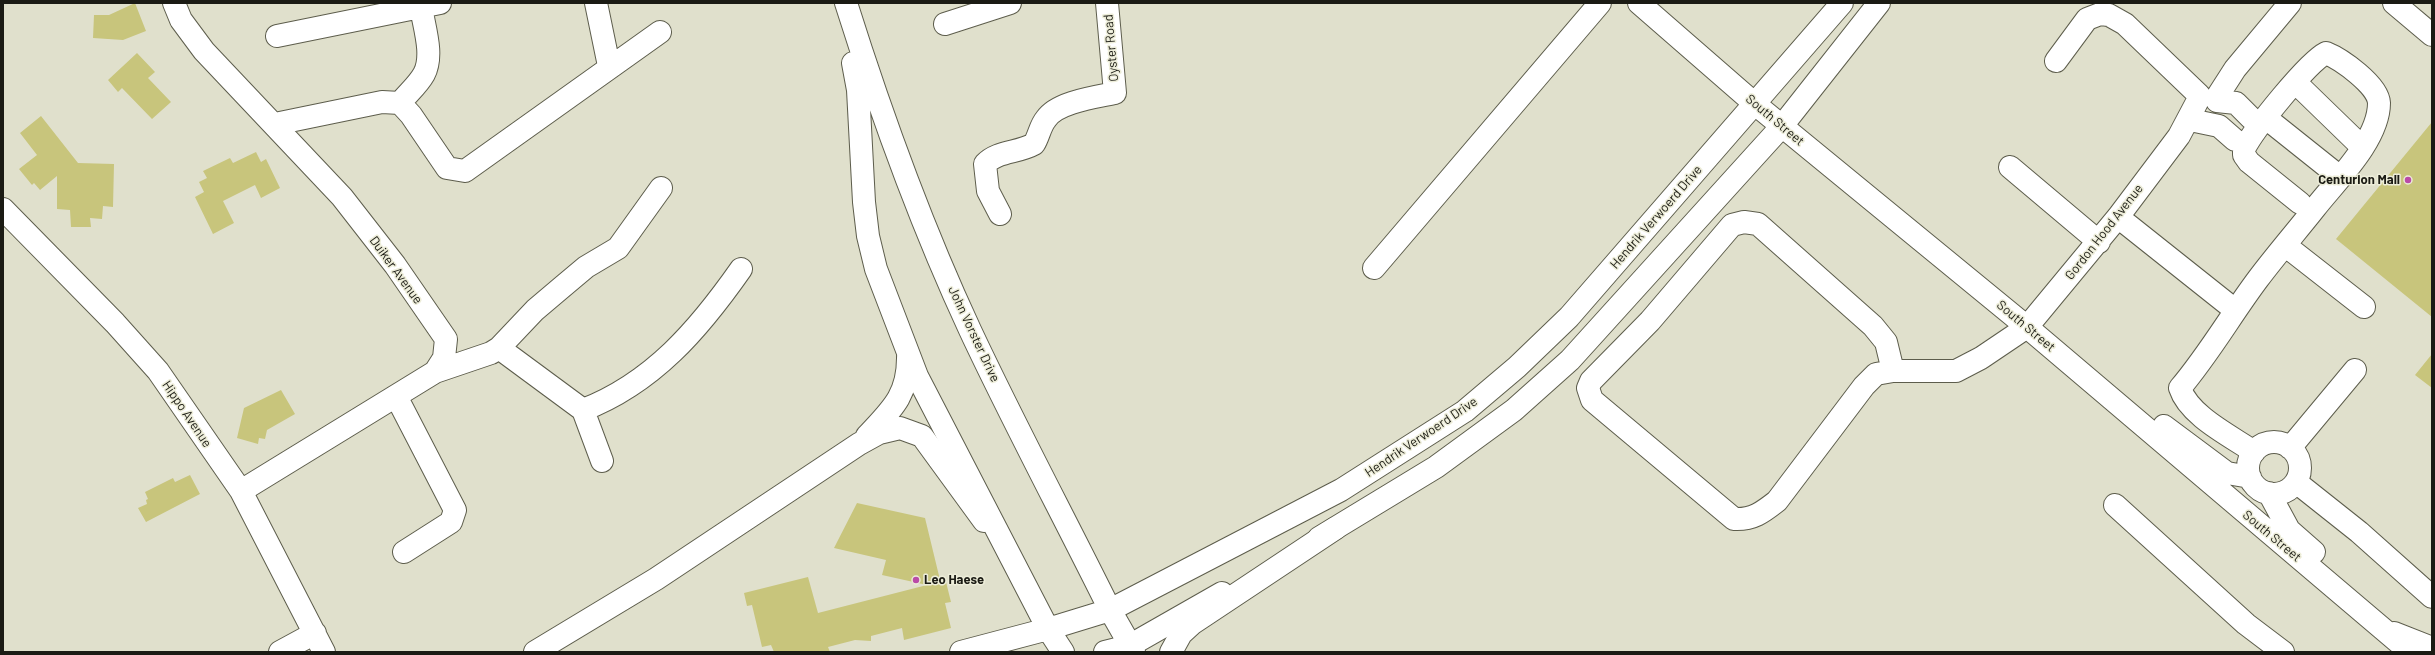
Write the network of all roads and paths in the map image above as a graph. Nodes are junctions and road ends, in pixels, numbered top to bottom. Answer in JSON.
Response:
{"nodes":[{"id":1,"x":174,"y":3,"type":"edge"},
{"id":2,"x":596,"y":3,"type":"edge"},
{"id":3,"x":836,"y":3,"type":"edge"},
{"id":4,"x":846,"y":3,"type":"edge"},
{"id":5,"x":1010,"y":3,"type":"edge"},
{"id":6,"x":1107,"y":3,"type":"edge"},
{"id":7,"x":1600,"y":3,"type":"edge"},
{"id":8,"x":1639,"y":3,"type":"edge"},
{"id":9,"x":1842,"y":3,"type":"edge"},
{"id":10,"x":1879,"y":3,"type":"edge"},
{"id":11,"x":2290,"y":3,"type":"edge"},
{"id":12,"x":2394,"y":3,"type":"edge"},
{"id":13,"x":430,"y":5,"type":"edge"},
{"id":14,"x":945,"y":24,"type":"dead end"},
{"id":15,"x":660,"y":32,"type":"dead end"},
{"id":16,"x":2432,"y":35,"type":"edge"},
{"id":17,"x":277,"y":36,"type":"dead end"},
{"id":18,"x":2056,"y":61,"type":"dead end"},
{"id":19,"x":610,"y":66,"type":"junction"},
{"id":20,"x":2295,"y":82,"type":"junction"},
{"id":21,"x":400,"y":103,"type":"junction"},
{"id":22,"x":1755,"y":104,"type":"junction"},
{"id":23,"x":2210,"y":109,"type":"junction"},
{"id":24,"x":2259,"y":118,"type":"junction"},
{"id":25,"x":275,"y":124,"type":"junction"},
{"id":26,"x":1782,"y":126,"type":"junction"},
{"id":27,"x":2362,"y":147,"type":"junction"},
{"id":28,"x":2010,"y":167,"type":"dead end"},
{"id":29,"x":2340,"y":177,"type":"junction"},
{"id":30,"x":661,"y":188,"type":"dead end"},
{"id":31,"x":2300,"y":203,"type":"dead end"},
{"id":32,"x":3,"y":209,"type":"edge"},
{"id":33,"x":1000,"y":214,"type":"dead end"},
{"id":34,"x":2118,"y":217,"type":"junction"},
{"id":35,"x":2099,"y":242,"type":"junction"},
{"id":36,"x":2286,"y":246,"type":"junction"},
{"id":37,"x":1374,"y":268,"type":"dead end"},
{"id":38,"x":740,"y":269,"type":"dead end"},
{"id":39,"x":2364,"y":307,"type":"dead end"},
{"id":40,"x":2235,"y":310,"type":"junction"},
{"id":41,"x":2027,"y":327,"type":"junction"},
{"id":42,"x":446,"y":339,"type":"junction"},
{"id":43,"x":495,"y":351,"type":"junction"},
{"id":44,"x":908,"y":358,"type":"junction"},
{"id":45,"x":2354,"y":370,"type":"dead end"},
{"id":46,"x":1893,"y":371,"type":"junction"},
{"id":47,"x":436,"y":372,"type":"junction"},
{"id":48,"x":396,"y":396,"type":"junction"},
{"id":49,"x":2114,"y":402,"type":"junction"},
{"id":50,"x":583,"y":410,"type":"junction"},
{"id":51,"x":859,"y":444,"type":"junction"},
{"id":52,"x":2290,"y":448,"type":"junction"},
{"id":53,"x":2254,"y":452,"type":"junction"},
{"id":54,"x":602,"y":461,"type":"dead end"},
{"id":55,"x":2250,"y":477,"type":"junction"},
{"id":56,"x":2296,"y":482,"type":"junction"},
{"id":57,"x":241,"y":491,"type":"junction"},
{"id":58,"x":2269,"y":493,"type":"junction"},
{"id":59,"x":2115,"y":505,"type":"dead end"},
{"id":60,"x":1336,"y":528,"type":"junction"},
{"id":61,"x":404,"y":552,"type":"dead end"},
{"id":62,"x":1015,"y":565,"type":"junction"},
{"id":63,"x":2432,"y":597,"type":"edge"},
{"id":64,"x":1110,"y":610,"type":"junction"},
{"id":65,"x":2379,"y":627,"type":"junction"},
{"id":66,"x":1048,"y":629,"type":"junction"},
{"id":67,"x":314,"y":633,"type":"junction"},
{"id":68,"x":2432,"y":648,"type":"edge"},
{"id":69,"x":1131,"y":649,"type":"edge"},
{"id":70,"x":280,"y":652,"type":"edge"},
{"id":71,"x":324,"y":652,"type":"edge"},
{"id":72,"x":535,"y":652,"type":"edge"},
{"id":73,"x":961,"y":652,"type":"edge"},
{"id":74,"x":1063,"y":652,"type":"edge"},
{"id":75,"x":1105,"y":652,"type":"edge"},
{"id":76,"x":1171,"y":652,"type":"edge"},
{"id":77,"x":2283,"y":652,"type":"edge"},
{"id":78,"x":2410,"y":652,"type":"edge"}],
"edges":[{"from":1,"to":25,"type":"street","name":"Duiker Avenue"},
{"from":2,"to":19,"type":"street"},
{"from":3,"to":44,"type":"street"},
{"from":4,"to":64,"type":"street","name":"John Vorster Drive"},
{"from":5,"to":14,"type":"street"},
{"from":6,"to":33,"type":"street","name":"Oyster Road"},
{"from":7,"to":37,"type":"street"},
{"from":8,"to":22,"type":"street","name":"South Street"},
{"from":9,"to":22,"type":"street","name":"Hendrik Verwoerd Drive"},
{"from":10,"to":26,"type":"street"},
{"from":11,"to":23,"type":"street","name":"Gordon Hood Avenue"},
{"from":12,"to":16,"type":"street"},
{"from":13,"to":17,"type":"street"},
{"from":13,"to":21,"type":"street"},
{"from":15,"to":19,"type":"street"},
{"from":18,"to":23,"type":"street"},
{"from":19,"to":21,"type":"street"},
{"from":20,"to":24,"type":"street"},
{"from":20,"to":27,"type":"street"},
{"from":20,"to":27,"type":"street"},
{"from":21,"to":25,"type":"street"},
{"from":22,"to":26,"type":"street","name":"South Street"},
{"from":22,"to":64,"type":"street","name":"Hendrik Verwoerd Drive"},
{"from":23,"to":24,"type":"street"},
{"from":23,"to":34,"type":"street","name":"Gordon Hood Avenue"},
{"from":24,"to":29,"type":"street"},
{"from":24,"to":31,"type":"street"},
{"from":25,"to":42,"type":"street","name":"Duiker Avenue"},
{"from":26,"to":41,"type":"street","name":"South Street"},
{"from":26,"to":60,"type":"street"},
{"from":27,"to":29,"type":"street"},
{"from":28,"to":35,"type":"street"},
{"from":29,"to":36,"type":"street"},
{"from":30,"to":43,"type":"street"},
{"from":32,"to":57,"type":"street","name":"Hippo Avenue"},
{"from":34,"to":35,"type":"street","name":"Gordon Hood Avenue"},
{"from":34,"to":40,"type":"street"},
{"from":35,"to":41,"type":"street","name":"Gordon Hood Avenue"},
{"from":36,"to":39,"type":"street"},
{"from":36,"to":40,"type":"street"},
{"from":38,"to":50,"type":"street"},
{"from":40,"to":53,"type":"street"},
{"from":41,"to":46,"type":"street","name":"Gordon Hood Avenue"},
{"from":41,"to":49,"type":"street","name":"South Street"},
{"from":42,"to":43,"type":"street"},
{"from":42,"to":47,"type":"street"},
{"from":43,"to":47,"type":"street"},
{"from":43,"to":50,"type":"street"},
{"from":44,"to":51,"type":"street"},
{"from":44,"to":62,"type":"street"},
{"from":45,"to":52,"type":"street"},
{"from":46,"to":46,"type":"street","name":"Gordon Hood Avenue"},
{"from":47,"to":48,"type":"street"},
{"from":48,"to":57,"type":"street"},
{"from":48,"to":61,"type":"street"},
{"from":49,"to":55,"type":"street"},
{"from":49,"to":65,"type":"street","name":"South Street"},
{"from":50,"to":54,"type":"street"},
{"from":51,"to":62,"type":"street"},
{"from":51,"to":72,"type":"street"},
{"from":52,"to":53,"type":"street"},
{"from":52,"to":56,"type":"street"},
{"from":53,"to":55,"type":"street"},
{"from":55,"to":58,"type":"street"},
{"from":56,"to":58,"type":"street"},
{"from":56,"to":63,"type":"street"},
{"from":57,"to":67,"type":"street","name":"Hippo Avenue"},
{"from":58,"to":65,"type":"street"},
{"from":59,"to":77,"type":"street"},
{"from":60,"to":69,"type":"street"},
{"from":60,"to":76,"type":"street"},
{"from":62,"to":66,"type":"street"},
{"from":64,"to":66,"type":"street","name":"Hendrik Verwoerd Drive"},
{"from":64,"to":69,"type":"street","name":"John Vorster Drive"},
{"from":65,"to":68,"type":"street"},
{"from":65,"to":78,"type":"street","name":"South Street"},
{"from":66,"to":73,"type":"street","name":"Hendrik Verwoerd Drive"},
{"from":66,"to":74,"type":"street"},
{"from":67,"to":70,"type":"street"},
{"from":67,"to":71,"type":"street","name":"Hippo Avenue"},
{"from":69,"to":75,"type":"street"}]}
